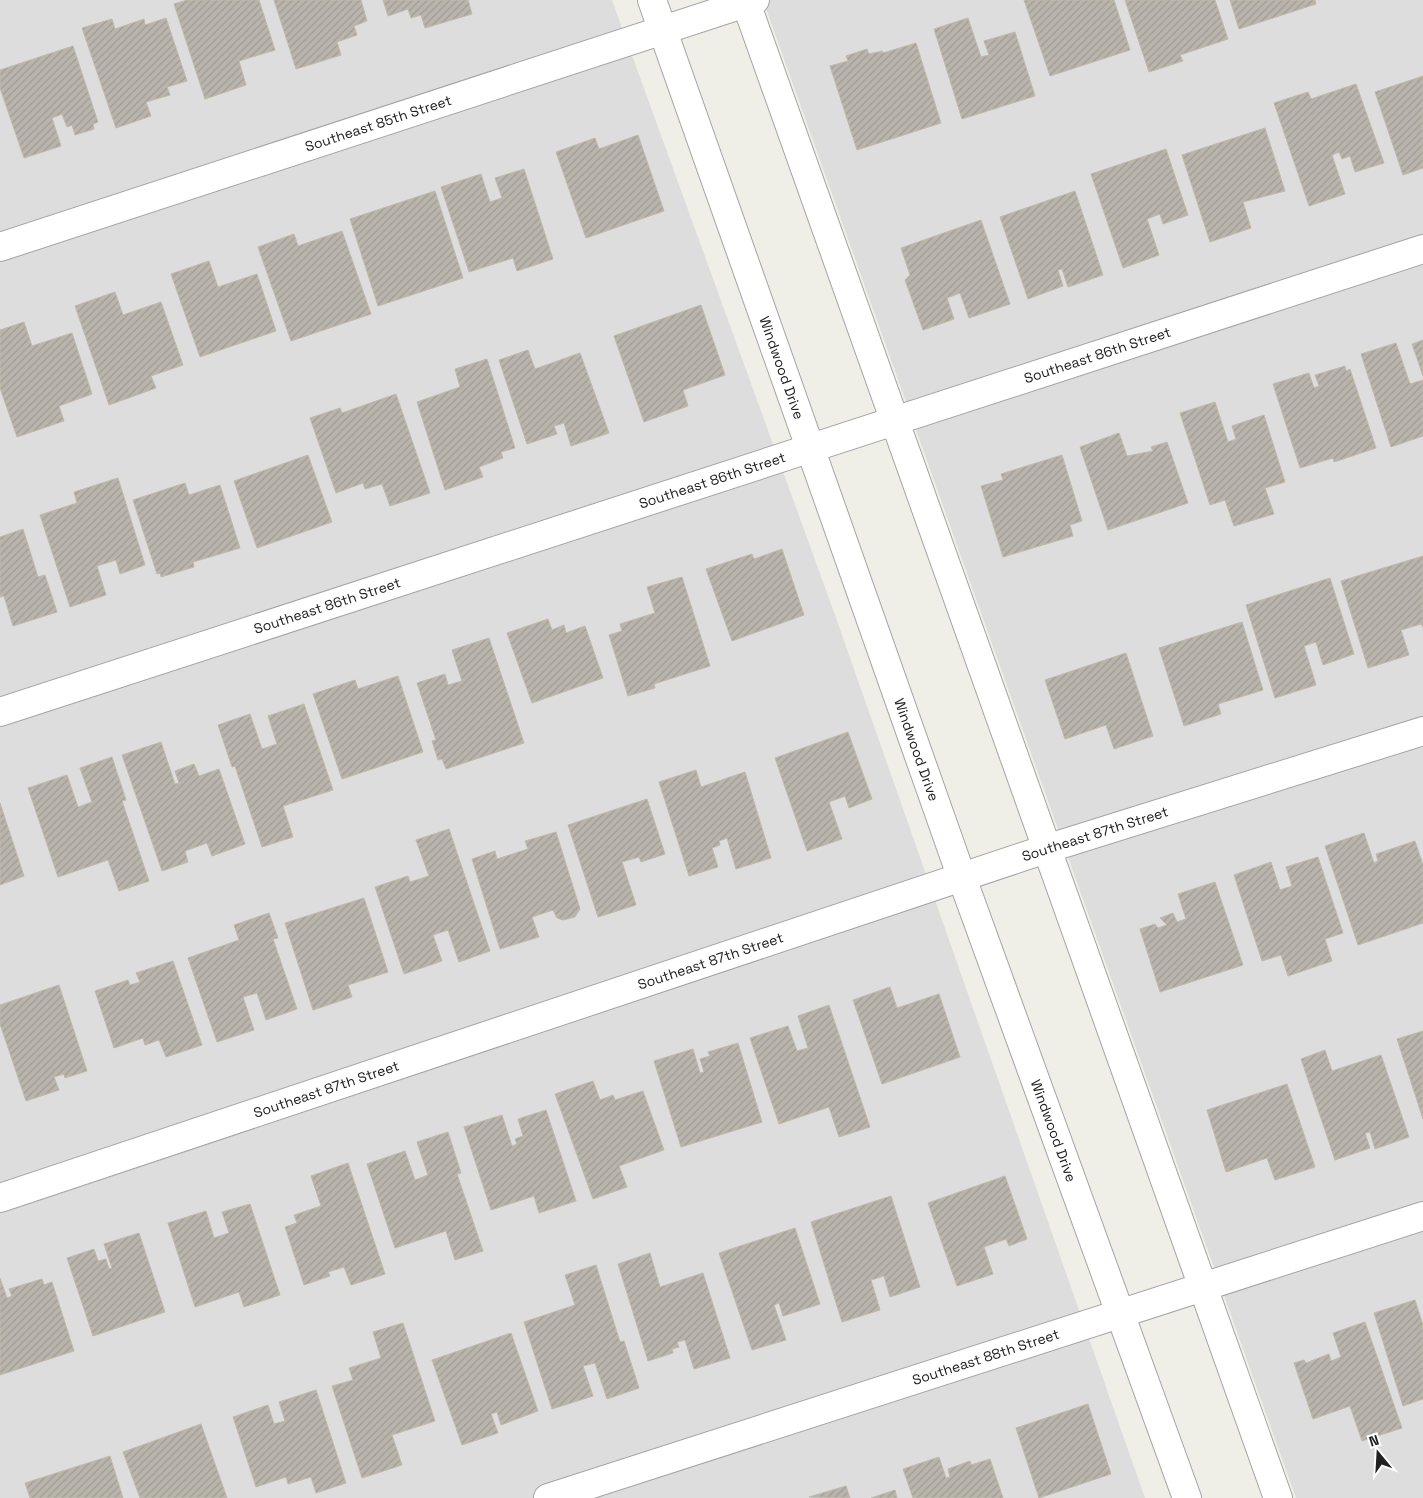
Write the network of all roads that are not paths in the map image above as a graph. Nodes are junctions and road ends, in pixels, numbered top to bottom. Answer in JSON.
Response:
{"nodes":[{"id":1,"x":652,"y":0,"type":"edge"},
{"id":2,"x":749,"y":1,"type":"edge"},
{"id":3,"x":663,"y":31,"type":"junction"},
{"id":4,"x":0,"y":247,"type":"edge"},
{"id":5,"x":1423,"y":249,"type":"edge"},
{"id":6,"x":895,"y":421,"type":"junction"},
{"id":7,"x":810,"y":449,"type":"junction"},
{"id":8,"x":0,"y":712,"type":"edge"},
{"id":9,"x":1423,"y":732,"type":"edge"},
{"id":10,"x":1046,"y":850,"type":"junction"},
{"id":11,"x":962,"y":878,"type":"junction"},
{"id":12,"x":0,"y":1198,"type":"edge"},
{"id":13,"x":1423,"y":1216,"type":"edge"},
{"id":14,"x":1204,"y":1286,"type":"junction"},
{"id":15,"x":1119,"y":1312,"type":"junction"},
{"id":16,"x":548,"y":1498,"type":"edge"},
{"id":17,"x":1187,"y":1498,"type":"edge"},
{"id":18,"x":1278,"y":1498,"type":"edge"}],
"edges":[{"from":1,"to":3,"type":"street","name":"Windwood Drive"},
{"from":2,"to":3,"type":"street","name":"Southeast 85th Street"},
{"from":2,"to":6,"type":"street"},
{"from":3,"to":4,"type":"street","name":"Southeast 85th Street"},
{"from":3,"to":7,"type":"street","name":"Windwood Drive"},
{"from":5,"to":6,"type":"street","name":"Southeast 86th Street"},
{"from":6,"to":7,"type":"street","name":"Southeast 86th Street"},
{"from":6,"to":10,"type":"street"},
{"from":7,"to":8,"type":"street","name":"Southeast 86th Street"},
{"from":7,"to":11,"type":"street","name":"Windwood Drive"},
{"from":9,"to":10,"type":"street","name":"Southeast 87th Street"},
{"from":10,"to":11,"type":"street","name":"Southeast 87th Street"},
{"from":10,"to":14,"type":"street"},
{"from":11,"to":12,"type":"street","name":"Southeast 87th Street"},
{"from":11,"to":15,"type":"street","name":"Windwood Drive"},
{"from":13,"to":14,"type":"street","name":"Southeast 88th Street"},
{"from":14,"to":15,"type":"street","name":"Southeast 88th Street"},
{"from":14,"to":18,"type":"street"},
{"from":15,"to":16,"type":"street","name":"Southeast 88th Street"},
{"from":15,"to":17,"type":"street","name":"Windwood Drive"}]}
